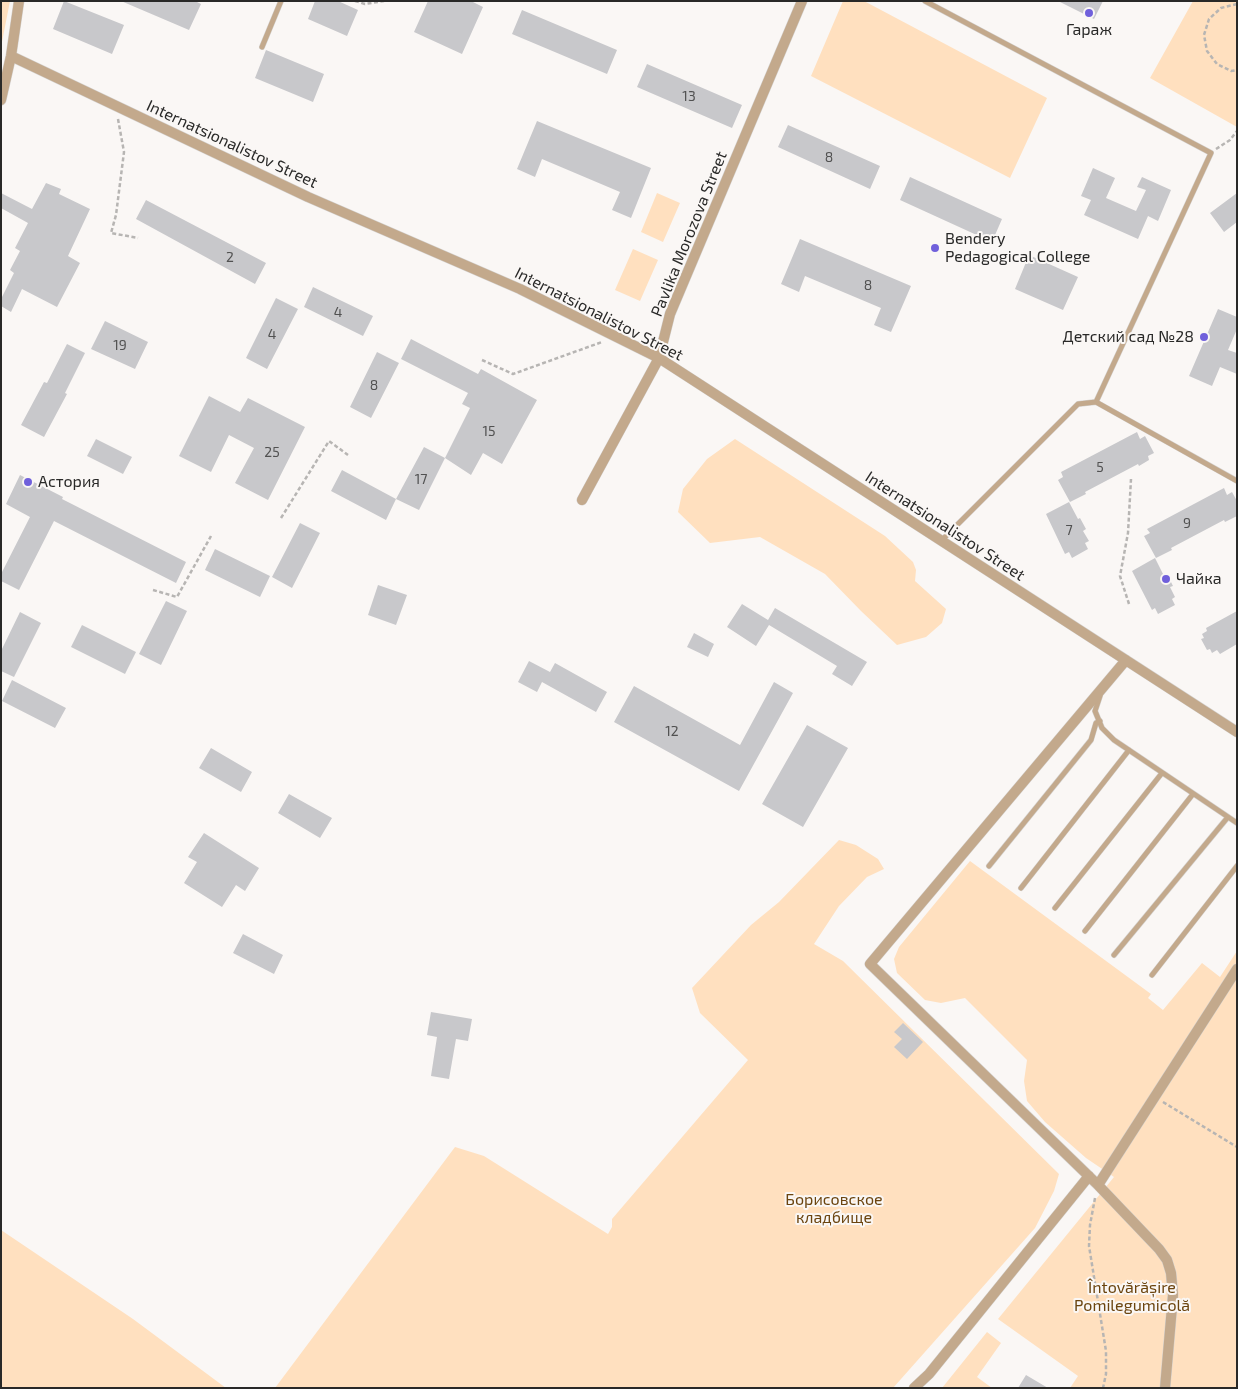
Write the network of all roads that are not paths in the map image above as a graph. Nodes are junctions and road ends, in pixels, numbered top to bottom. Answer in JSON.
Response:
{"nodes":[{"id":1,"x":19,"y":1,"type":"edge"},
{"id":2,"x":281,"y":1,"type":"edge"},
{"id":3,"x":802,"y":1,"type":"edge"},
{"id":4,"x":925,"y":1,"type":"edge"},
{"id":5,"x":262,"y":48,"type":"dead end"},
{"id":6,"x":12,"y":56,"type":"junction"},
{"id":7,"x":1,"y":100,"type":"edge"},
{"id":8,"x":659,"y":358,"type":"junction"},
{"id":9,"x":1096,"y":402,"type":"junction"},
{"id":10,"x":1237,"y":481,"type":"edge"},
{"id":11,"x":582,"y":500,"type":"dead end"},
{"id":12,"x":941,"y":542,"type":"junction"},
{"id":13,"x":1126,"y":660,"type":"junction"},
{"id":14,"x":1102,"y":688,"type":"junction"},
{"id":15,"x":1100,"y":721,"type":"junction"},
{"id":16,"x":1237,"y":732,"type":"edge"},
{"id":17,"x":1129,"y":750,"type":"junction"},
{"id":18,"x":1162,"y":773,"type":"junction"},
{"id":19,"x":1193,"y":794,"type":"junction"},
{"id":20,"x":1228,"y":817,"type":"junction"},
{"id":21,"x":1237,"y":823,"type":"edge"},
{"id":22,"x":988,"y":866,"type":"dead end"},
{"id":23,"x":1237,"y":866,"type":"edge"},
{"id":24,"x":1021,"y":888,"type":"dead end"},
{"id":25,"x":1055,"y":908,"type":"dead end"},
{"id":26,"x":1085,"y":931,"type":"dead end"},
{"id":27,"x":1114,"y":954,"type":"dead end"},
{"id":28,"x":1237,"y":969,"type":"edge"},
{"id":29,"x":1152,"y":975,"type":"dead end"},
{"id":30,"x":1089,"y":1176,"type":"junction"},
{"id":31,"x":1098,"y":1185,"type":"junction"},
{"id":32,"x":914,"y":1388,"type":"edge"},
{"id":33,"x":1165,"y":1388,"type":"edge"}],
"edges":[{"from":1,"to":6,"type":"street"},
{"from":2,"to":5,"type":"lane"},
{"from":3,"to":8,"type":"street","name":"Pavlika Morozova Street"},
{"from":4,"to":9,"type":"lane"},
{"from":6,"to":7,"type":"street"},
{"from":6,"to":8,"type":"street","name":"Internatsionalistov Street"},
{"from":8,"to":11,"type":"street","name":"Pavlika Morozova Street"},
{"from":8,"to":12,"type":"street","name":"Internatsionalistov Street"},
{"from":9,"to":10,"type":"lane"},
{"from":9,"to":12,"type":"lane"},
{"from":12,"to":13,"type":"street","name":"Internatsionalistov Street"},
{"from":13,"to":14,"type":"street"},
{"from":13,"to":16,"type":"street","name":"Internatsionalistov Street"},
{"from":14,"to":15,"type":"lane"},
{"from":14,"to":30,"type":"street"},
{"from":15,"to":17,"type":"lane"},
{"from":15,"to":22,"type":"lane"},
{"from":17,"to":18,"type":"lane"},
{"from":17,"to":24,"type":"lane"},
{"from":18,"to":19,"type":"lane"},
{"from":18,"to":25,"type":"lane"},
{"from":19,"to":20,"type":"lane"},
{"from":19,"to":26,"type":"lane"},
{"from":20,"to":21,"type":"lane"},
{"from":20,"to":27,"type":"lane"},
{"from":23,"to":29,"type":"lane"},
{"from":28,"to":31,"type":"street"},
{"from":30,"to":31,"type":"street"},
{"from":30,"to":32,"type":"street"},
{"from":31,"to":33,"type":"street"}]}
